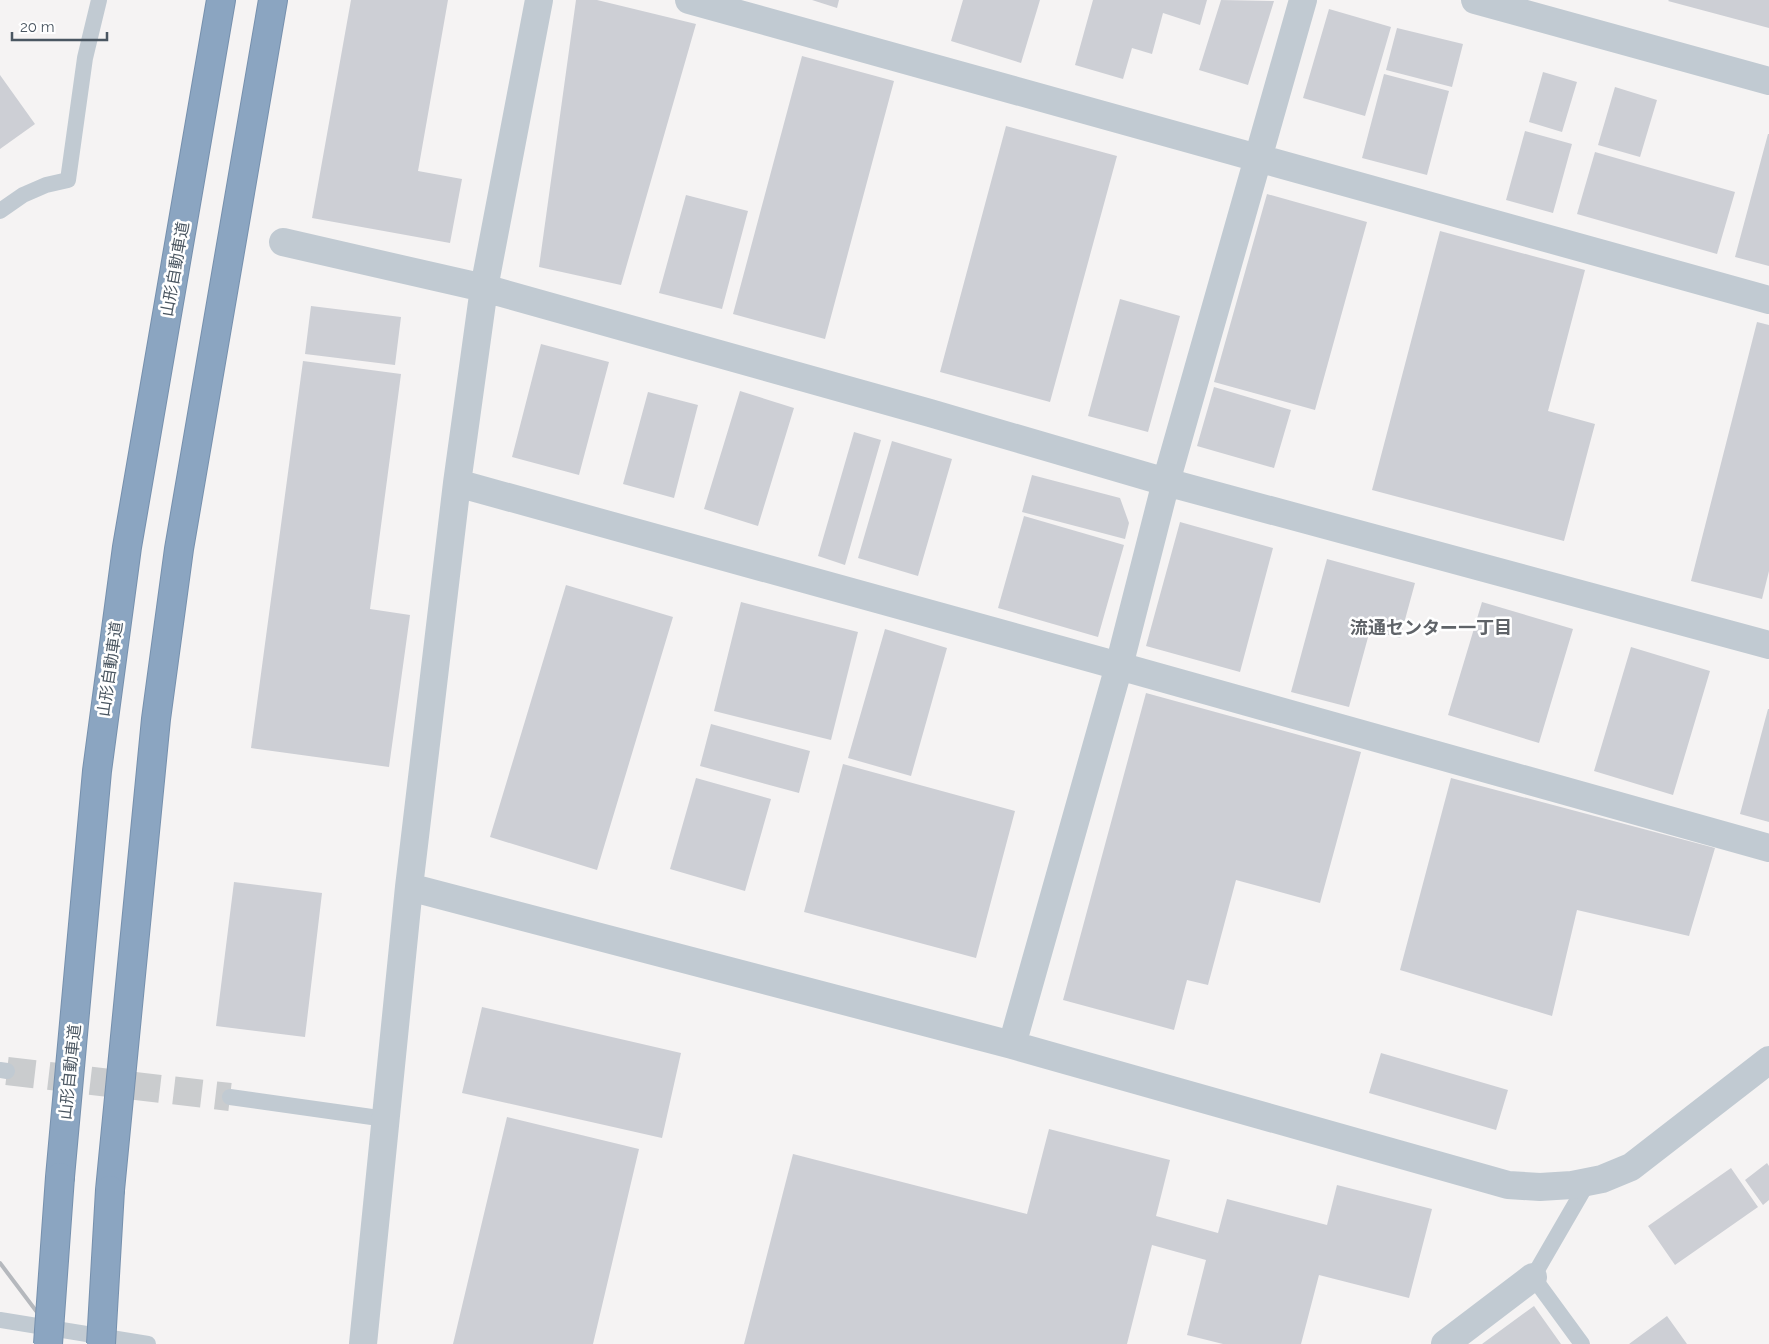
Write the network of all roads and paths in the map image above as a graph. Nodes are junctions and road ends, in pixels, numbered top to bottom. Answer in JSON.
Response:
{"nodes":[{"id":1,"x":98,"y":0,"type":"edge"},
{"id":2,"x":222,"y":0,"type":"edge"},
{"id":3,"x":273,"y":0,"type":"edge"},
{"id":4,"x":539,"y":0,"type":"edge"},
{"id":5,"x":689,"y":0,"type":"edge"},
{"id":6,"x":1303,"y":0,"type":"edge"},
{"id":7,"x":1475,"y":0,"type":"edge"},
{"id":8,"x":1769,"y":81,"type":"edge"},
{"id":9,"x":1257,"y":158,"type":"junction"},
{"id":10,"x":0,"y":211,"type":"edge"},
{"id":11,"x":283,"y":242,"type":"dead end"},
{"id":12,"x":484,"y":288,"type":"junction"},
{"id":13,"x":1769,"y":300,"type":"edge"},
{"id":14,"x":1166,"y":482,"type":"junction"},
{"id":15,"x":457,"y":484,"type":"junction"},
{"id":16,"x":1769,"y":645,"type":"edge"},
{"id":17,"x":1119,"y":666,"type":"junction"},
{"id":18,"x":1769,"y":848,"type":"edge"},
{"id":19,"x":409,"y":887,"type":"junction"},
{"id":20,"x":1012,"y":1045,"type":"junction"},
{"id":21,"x":1769,"y":1060,"type":"edge"},
{"id":22,"x":230,"y":1098,"type":"tunnel mouth"},
{"id":23,"x":386,"y":1119,"type":"junction"},
{"id":24,"x":1588,"y":1182,"type":"junction"},
{"id":25,"x":1533,"y":1276,"type":"junction"},
{"id":26,"x":0,"y":1320,"type":"edge"},
{"id":27,"x":48,"y":1344,"type":"edge"},
{"id":28,"x":101,"y":1344,"type":"edge"},
{"id":29,"x":148,"y":1344,"type":"edge"},
{"id":30,"x":363,"y":1344,"type":"edge"},
{"id":31,"x":1445,"y":1344,"type":"edge"},
{"id":32,"x":1582,"y":1344,"type":"edge"}],
"edges":[{"from":1,"to":10,"type":"lane"},
{"from":2,"to":27,"type":"highway","name":"山形自動車道","bridge":true},
{"from":3,"to":28,"type":"highway","bridge":true},
{"from":4,"to":12,"type":"street"},
{"from":5,"to":9,"type":"street"},
{"from":6,"to":9,"type":"street"},
{"from":7,"to":8,"type":"street"},
{"from":9,"to":13,"type":"street"},
{"from":9,"to":14,"type":"street"},
{"from":11,"to":12,"type":"street"},
{"from":12,"to":14,"type":"street"},
{"from":12,"to":15,"type":"street"},
{"from":14,"to":16,"type":"street"},
{"from":14,"to":17,"type":"street"},
{"from":15,"to":17,"type":"street"},
{"from":15,"to":19,"type":"street"},
{"from":17,"to":18,"type":"street"},
{"from":17,"to":20,"type":"street"},
{"from":19,"to":20,"type":"street"},
{"from":19,"to":23,"type":"street"},
{"from":20,"to":24,"type":"street"},
{"from":21,"to":24,"type":"street"},
{"from":22,"to":23,"type":"lane"},
{"from":23,"to":30,"type":"street"},
{"from":24,"to":25,"type":"lane"},
{"from":25,"to":31,"type":"street"},
{"from":25,"to":32,"type":"lane"},
{"from":26,"to":29,"type":"lane"}]}
